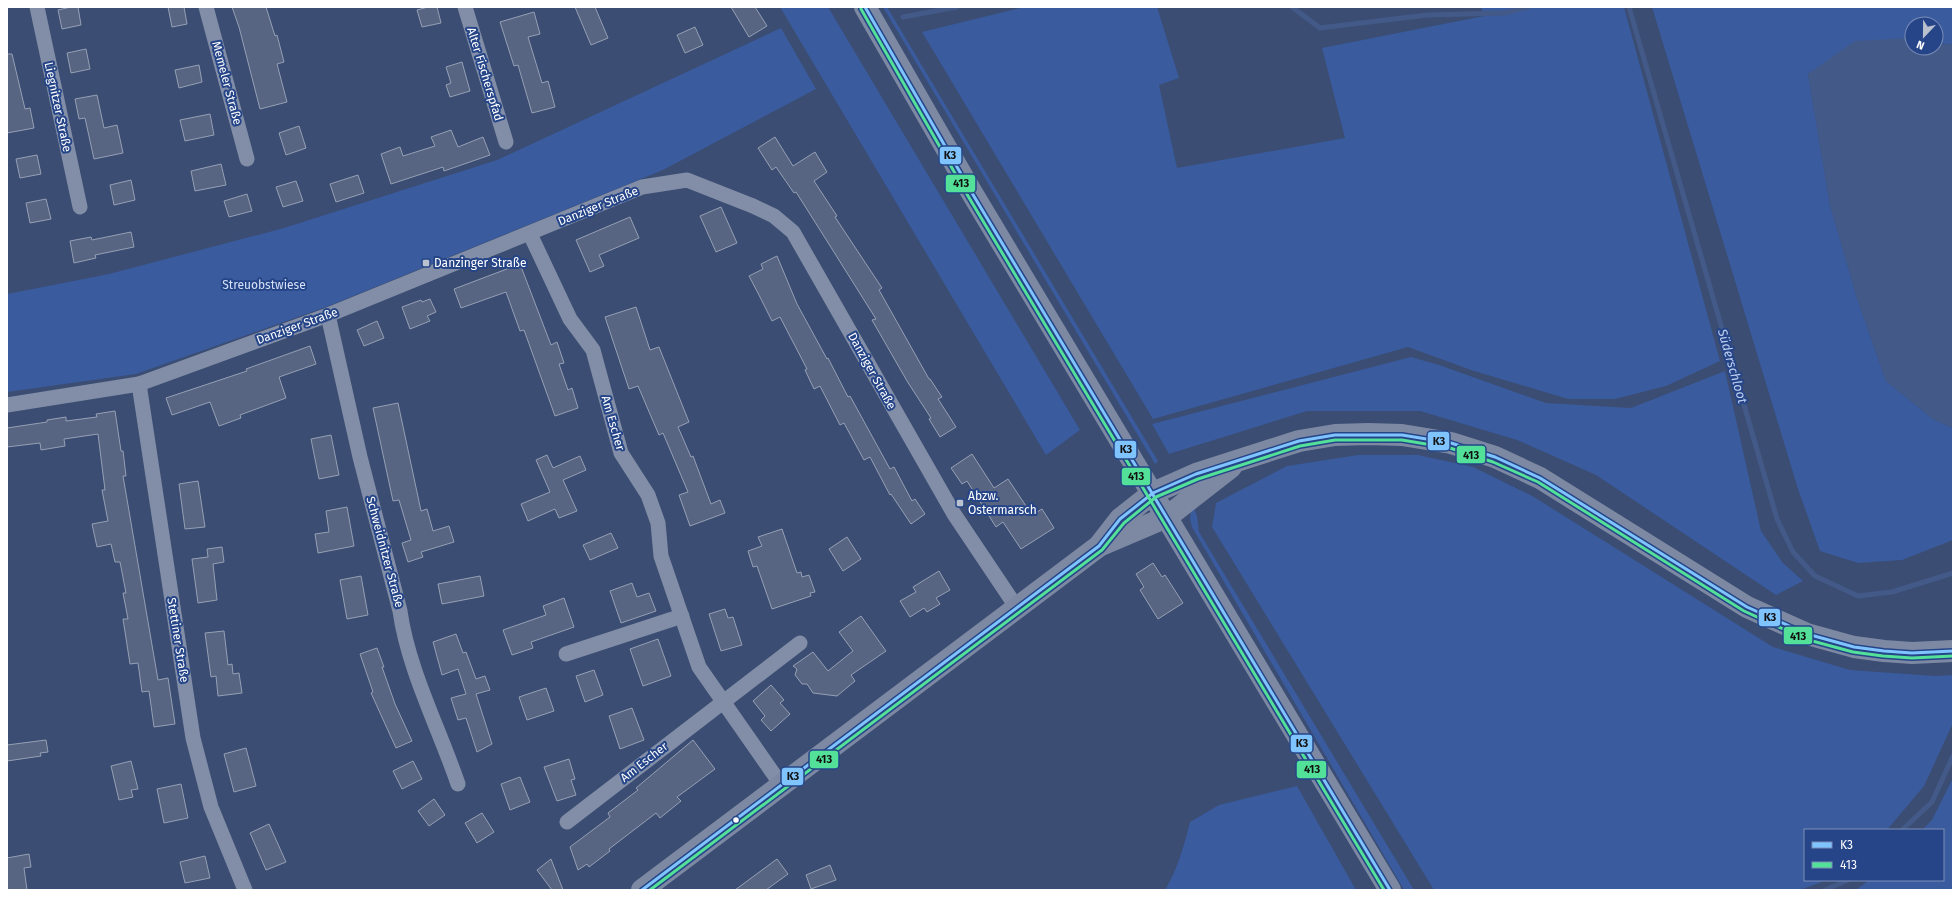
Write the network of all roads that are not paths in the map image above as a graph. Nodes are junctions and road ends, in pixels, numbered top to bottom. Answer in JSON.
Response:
{"nodes":[{"id":1,"x":37,"y":7,"type":"edge"},
{"id":2,"x":206,"y":7,"type":"edge"},
{"id":3,"x":466,"y":7,"type":"edge"},
{"id":4,"x":865,"y":7,"type":"edge"},
{"id":5,"x":506,"y":142,"type":"dead end"},
{"id":6,"x":247,"y":160,"type":"dead end"},
{"id":7,"x":80,"y":207,"type":"dead end"},
{"id":8,"x":530,"y":234,"type":"junction"},
{"id":9,"x":328,"y":315,"type":"junction"},
{"id":10,"x":139,"y":384,"type":"junction"},
{"id":11,"x":7,"y":405,"type":"edge"},
{"id":12,"x":1240,"y":460,"type":"junction"},
{"id":13,"x":1153,"y":493,"type":"junction"},
{"id":14,"x":1167,"y":517,"type":"junction"},
{"id":15,"x":1099,"y":546,"type":"junction"},
{"id":16,"x":1017,"y":608,"type":"junction"},
{"id":17,"x":682,"y":616,"type":"junction"},
{"id":18,"x":800,"y":643,"type":"dead end"},
{"id":19,"x":1953,"y":651,"type":"edge"},
{"id":20,"x":566,"y":654,"type":"dead end"},
{"id":21,"x":722,"y":701,"type":"junction"},
{"id":22,"x":458,"y":784,"type":"dead end"},
{"id":23,"x":782,"y":786,"type":"junction"},
{"id":24,"x":567,"y":822,"type":"dead end"},
{"id":25,"x":245,"y":890,"type":"edge"},
{"id":26,"x":642,"y":890,"type":"edge"},
{"id":27,"x":1390,"y":890,"type":"edge"}],
"edges":[{"from":1,"to":7,"type":"street","name":"Liegnitzer Straße"},
{"from":2,"to":6,"type":"street","name":"Memeler Straße"},
{"from":3,"to":5,"type":"street","name":"Alter Fischerspfad"},
{"from":4,"to":13,"type":"street"},
{"from":8,"to":9,"type":"street","name":"Danziger Straße"},
{"from":8,"to":16,"type":"street","name":"Danziger Straße"},
{"from":8,"to":17,"type":"street","name":"Am Escher"},
{"from":9,"to":10,"type":"street","name":"Danziger Straße"},
{"from":9,"to":22,"type":"street","name":"Schweidnitzer Straße"},
{"from":10,"to":11,"type":"street","name":"Danziger Straße"},
{"from":10,"to":25,"type":"street","name":"Stettiner Straße"},
{"from":12,"to":13,"type":"street"},
{"from":12,"to":14,"type":"street"},
{"from":12,"to":19,"type":"street"},
{"from":13,"to":14,"type":"street"},
{"from":13,"to":15,"type":"street"},
{"from":14,"to":15,"type":"street"},
{"from":14,"to":27,"type":"street"},
{"from":15,"to":16,"type":"street"},
{"from":16,"to":23,"type":"street"},
{"from":17,"to":20,"type":"street"},
{"from":17,"to":21,"type":"street","name":"Am Escher"},
{"from":18,"to":21,"type":"street","name":"Am Escher"},
{"from":21,"to":23,"type":"street","name":"Am Escher"},
{"from":21,"to":24,"type":"street","name":"Am Escher"},
{"from":23,"to":26,"type":"street"}]}
